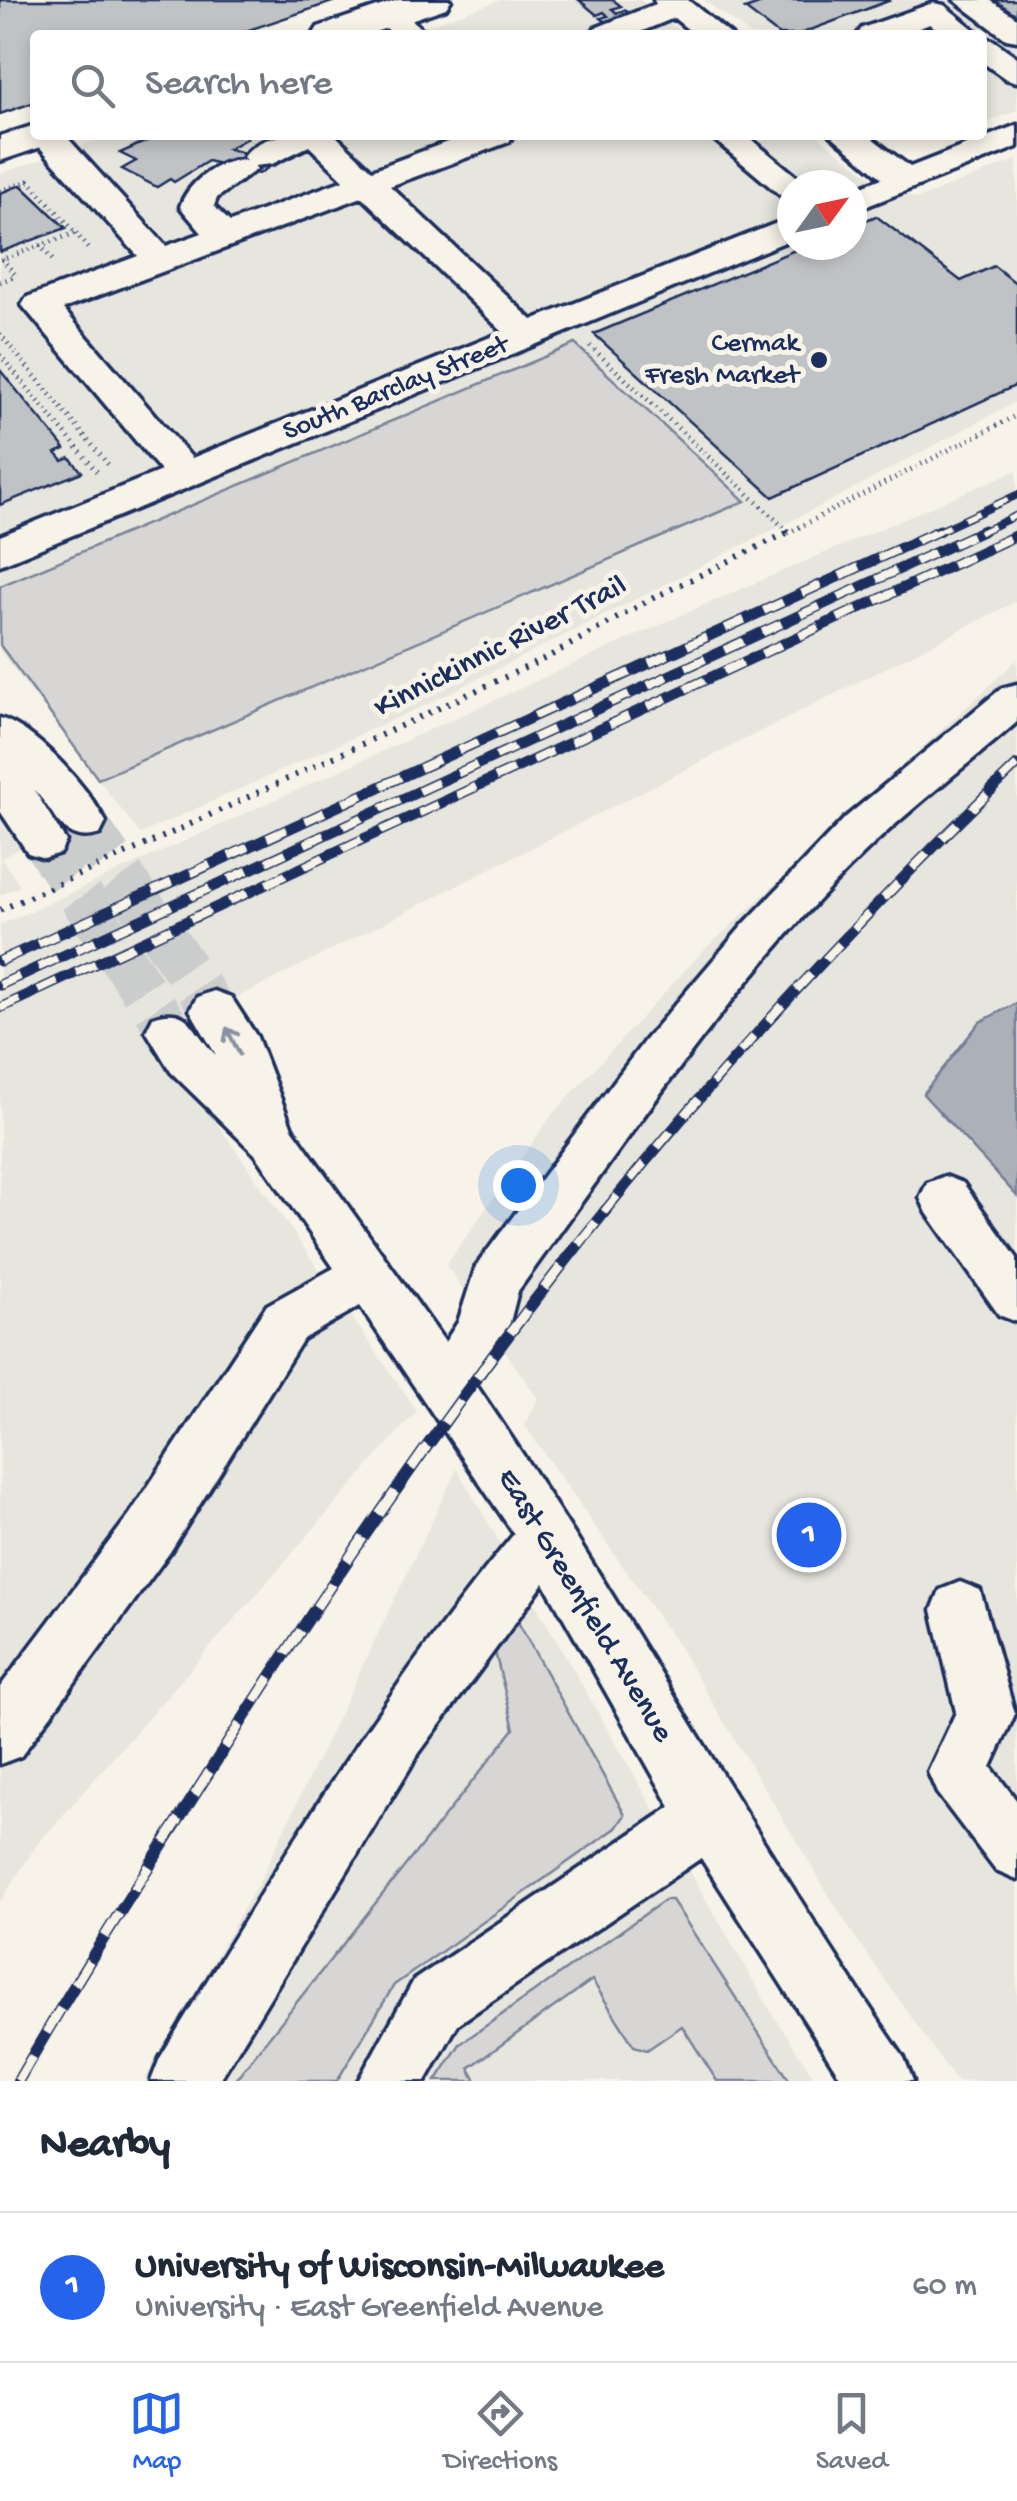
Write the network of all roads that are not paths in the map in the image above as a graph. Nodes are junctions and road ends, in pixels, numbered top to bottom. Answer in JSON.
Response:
{"nodes":[{"id":1,"x":434,"y":0,"type":"edge"},
{"id":2,"x":970,"y":0,"type":"edge"},
{"id":3,"x":673,"y":3,"type":"edge"},
{"id":4,"x":401,"y":25,"type":"edge"},
{"id":5,"x":366,"y":30,"type":"edge"},
{"id":6,"x":616,"y":30,"type":"edge"},
{"id":7,"x":708,"y":30,"type":"edge"},
{"id":8,"x":886,"y":30,"type":"edge"},
{"id":9,"x":957,"y":30,"type":"edge"},
{"id":10,"x":1017,"y":32,"type":"edge"},
{"id":11,"x":987,"y":51,"type":"edge"},
{"id":12,"x":1017,"y":72,"type":"edge"},
{"id":13,"x":1017,"y":135,"type":"edge"},
{"id":14,"x":30,"y":138,"type":"edge"},
{"id":15,"x":52,"y":140,"type":"edge"},
{"id":16,"x":296,"y":140,"type":"edge"},
{"id":17,"x":321,"y":140,"type":"edge"},
{"id":18,"x":483,"y":140,"type":"edge"},
{"id":19,"x":731,"y":140,"type":"edge"},
{"id":20,"x":854,"y":140,"type":"edge"},
{"id":21,"x":0,"y":148,"type":"edge"},
{"id":22,"x":777,"y":176,"type":"edge"},
{"id":23,"x":906,"y":180,"type":"junction"},
{"id":24,"x":367,"y":183,"type":"junction"},
{"id":25,"x":867,"y":196,"type":"edge"},
{"id":26,"x":777,"y":233,"type":"edge"},
{"id":27,"x":224,"y":236,"type":"junction"},
{"id":28,"x":160,"y":260,"type":"junction"},
{"id":29,"x":527,"y":335,"type":"junction"},
{"id":30,"x":186,"y":475,"type":"junction"},
{"id":31,"x":0,"y":550,"type":"edge"},
{"id":32,"x":1017,"y":699,"type":"edge"},
{"id":33,"x":0,"y":734,"type":"edge"},
{"id":34,"x":0,"y":758,"type":"edge"},
{"id":35,"x":84,"y":822,"type":"tunnel mouth"},
{"id":36,"x":44,"y":841,"type":"tunnel mouth"},
{"id":37,"x":214,"y":1010,"type":"tunnel mouth"},
{"id":38,"x":170,"y":1031,"type":"tunnel mouth"},
{"id":39,"x":273,"y":1140,"type":"junction"},
{"id":40,"x":946,"y":1198,"type":"dead end"},
{"id":41,"x":367,"y":1276,"type":"junction"},
{"id":42,"x":1017,"y":1299,"type":"edge"},
{"id":43,"x":446,"y":1387,"type":"junction"},
{"id":44,"x":547,"y":1536,"type":"junction"},
{"id":45,"x":960,"y":1610,"type":"dead end"},
{"id":46,"x":0,"y":1735,"type":"edge"},
{"id":47,"x":710,"y":1816,"type":"junction"},
{"id":48,"x":1017,"y":1850,"type":"edge"},
{"id":49,"x":183,"y":2081,"type":"edge"},
{"id":50,"x":390,"y":2081,"type":"edge"},
{"id":51,"x":881,"y":2081,"type":"edge"}],
"edges":[{"from":1,"to":4,"type":"main road"},
{"from":2,"to":10,"type":"street"},
{"from":3,"to":6,"type":"street"},
{"from":3,"to":7,"type":"street"},
{"from":4,"to":5,"type":"main road"},
{"from":8,"to":9,"type":"street"},
{"from":11,"to":12,"type":"street"},
{"from":13,"to":23,"type":"street"},
{"from":14,"to":21,"type":"main road"},
{"from":15,"to":28,"type":"street"},
{"from":16,"to":27,"type":"street"},
{"from":17,"to":24,"type":"street"},
{"from":18,"to":24,"type":"street"},
{"from":19,"to":22,"type":"street"},
{"from":20,"to":23,"type":"street"},
{"from":23,"to":25,"type":"street"},
{"from":24,"to":27,"type":"street"},
{"from":24,"to":29,"type":"street"},
{"from":26,"to":29,"type":"street","name":"South Barclay Street"},
{"from":27,"to":28,"type":"street"},
{"from":28,"to":30,"type":"street"},
{"from":29,"to":30,"type":"street","name":"South Barclay Street"},
{"from":30,"to":31,"type":"street","name":"South Barclay Street"},
{"from":32,"to":43,"type":"street"},
{"from":33,"to":35,"type":"street"},
{"from":34,"to":36,"type":"street"},
{"from":39,"to":37,"type":"street","name":"East Greenfield Avenue","one_way":true},
{"from":38,"to":39,"type":"street","name":"East Greenfield Avenue"},
{"from":39,"to":41,"type":"street","name":"East Greenfield Avenue"},
{"from":40,"to":42,"type":"street"},
{"from":41,"to":43,"type":"street","name":"East Greenfield Avenue"},
{"from":41,"to":46,"type":"street"},
{"from":43,"to":44,"type":"street","name":"East Greenfield Avenue"},
{"from":44,"to":47,"type":"street","name":"East Greenfield Avenue"},
{"from":44,"to":49,"type":"street"},
{"from":45,"to":48,"type":"street"},
{"from":47,"to":50,"type":"street"},
{"from":47,"to":51,"type":"street","name":"East Greenfield Avenue"}]}
